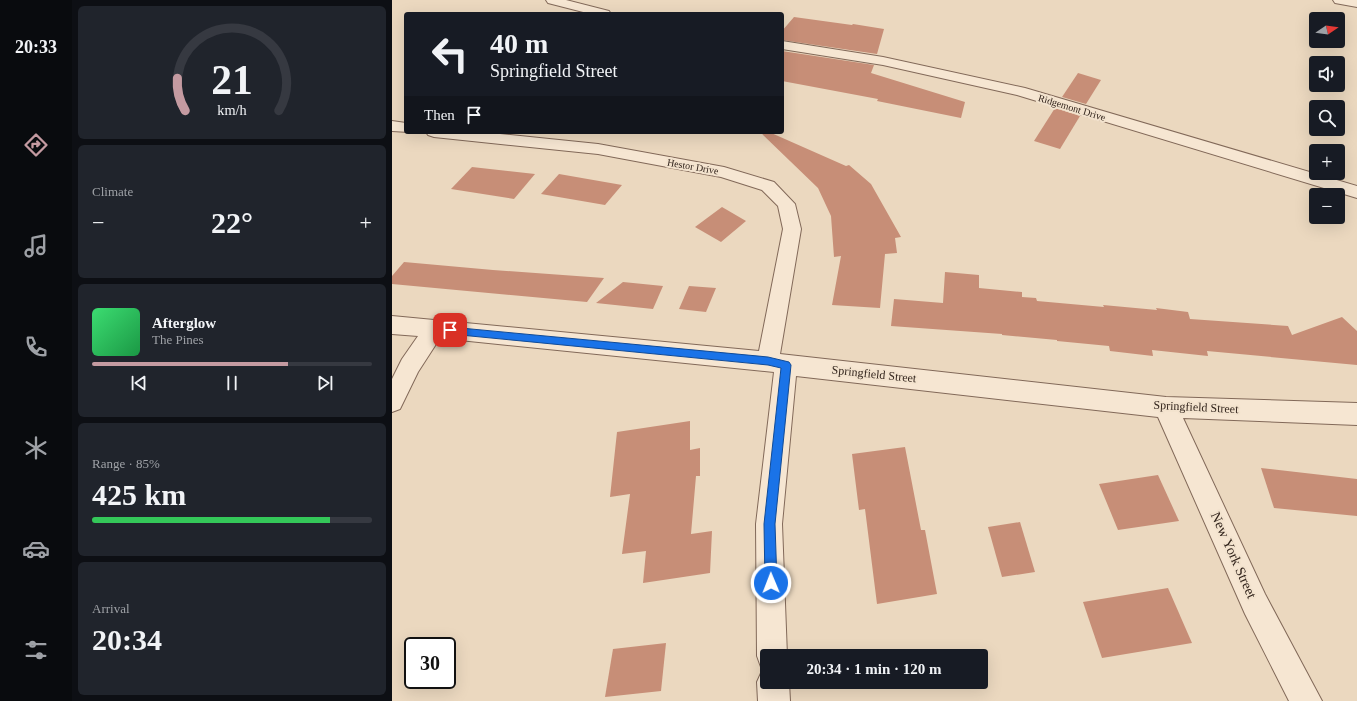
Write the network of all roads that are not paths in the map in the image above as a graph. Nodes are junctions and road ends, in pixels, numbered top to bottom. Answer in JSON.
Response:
{"nodes":[{"id":1,"x":552,"y":0,"type":"edge"},
{"id":2,"x":1339,"y":0,"type":"edge"},
{"id":3,"x":1357,"y":3,"type":"edge"},
{"id":4,"x":597,"y":12,"type":"edge"},
{"id":5,"x":784,"y":45,"type":"edge"},
{"id":6,"x":392,"y":126,"type":"edge"},
{"id":7,"x":404,"y":128,"type":"edge"},
{"id":8,"x":453,"y":134,"type":"edge"},
{"id":9,"x":1357,"y":192,"type":"edge"},
{"id":10,"x":392,"y":325,"type":"edge"},
{"id":11,"x":435,"y":329,"type":"junction"},
{"id":12,"x":777,"y":363,"type":"junction"},
{"id":13,"x":392,"y":402,"type":"edge"},
{"id":14,"x":1166,"y":407,"type":"junction"},
{"id":15,"x":1357,"y":414,"type":"edge"},
{"id":16,"x":772,"y":649,"type":"edge"},
{"id":17,"x":773,"y":689,"type":"edge"},
{"id":18,"x":774,"y":701,"type":"edge"},
{"id":19,"x":1306,"y":701,"type":"edge"}],
"edges":[{"from":1,"to":4,"type":"street"},
{"from":2,"to":3,"type":"street"},
{"from":5,"to":9,"type":"street","name":"Ridgemont Drive"},
{"from":6,"to":7,"type":"street"},
{"from":8,"to":12,"type":"street","name":"Hestor Drive"},
{"from":10,"to":11,"type":"street","name":"Springfield Street"},
{"from":11,"to":12,"type":"street","name":"Springfield Street"},
{"from":11,"to":13,"type":"street"},
{"from":12,"to":14,"type":"street","name":"Springfield Street"},
{"from":12,"to":16,"type":"street","name":"Hestor Drive"},
{"from":14,"to":15,"type":"street","name":"Springfield Street"},
{"from":14,"to":19,"type":"street","name":"New York Street"},
{"from":17,"to":18,"type":"street"}]}
